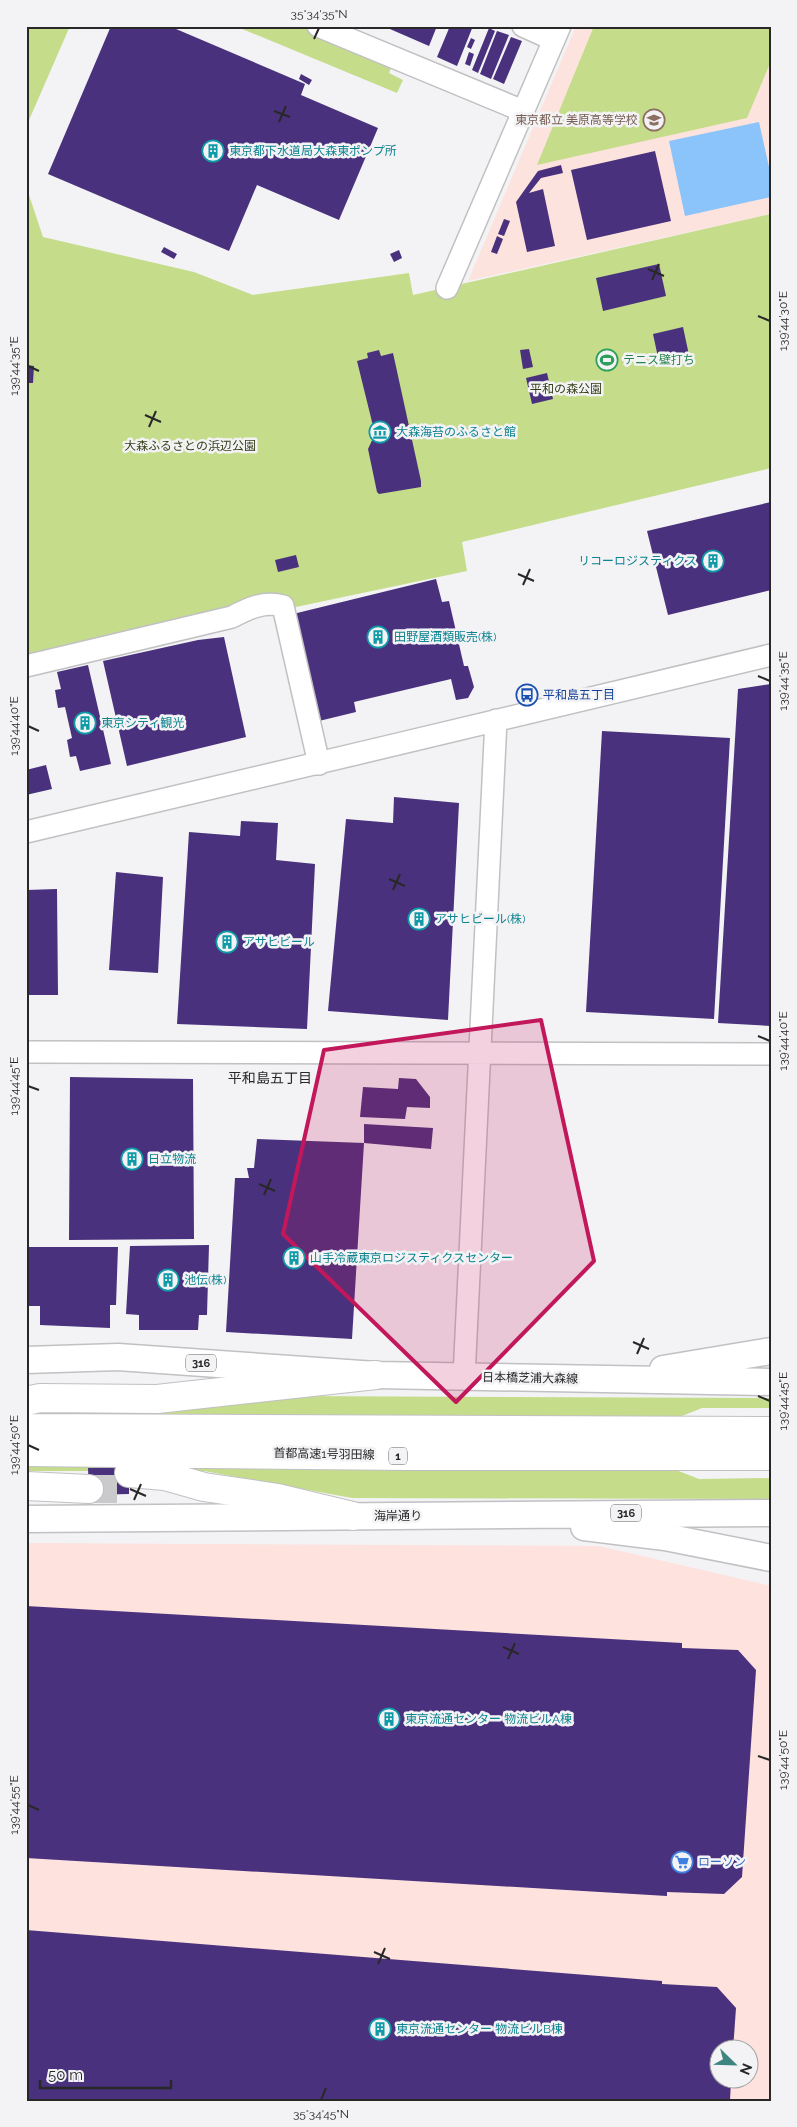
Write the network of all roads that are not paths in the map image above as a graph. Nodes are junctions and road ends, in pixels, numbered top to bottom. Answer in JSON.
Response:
{"nodes":[{"id":1,"x":318,"y":26,"type":"edge"},
{"id":2,"x":523,"y":26,"type":"edge"},
{"id":3,"x":557,"y":33,"type":"edge"},
{"id":4,"x":523,"y":111,"type":"junction"},
{"id":5,"x":447,"y":288,"type":"dead end"},
{"id":6,"x":771,"y":656,"type":"edge"},
{"id":7,"x":26,"y":666,"type":"edge"},
{"id":8,"x":496,"y":720,"type":"junction"},
{"id":9,"x":319,"y":764,"type":"junction"},
{"id":10,"x":26,"y":832,"type":"edge"},
{"id":11,"x":26,"y":1052,"type":"edge"},
{"id":12,"x":479,"y":1053,"type":"junction"},
{"id":13,"x":771,"y":1054,"type":"edge"},
{"id":14,"x":770,"y":1351,"type":"edge"},
{"id":15,"x":26,"y":1360,"type":"edge"},
{"id":16,"x":376,"y":1375,"type":"junction"},
{"id":17,"x":464,"y":1377,"type":"junction"},
{"id":18,"x":596,"y":1380,"type":"junction"},
{"id":19,"x":771,"y":1382,"type":"edge"},
{"id":20,"x":148,"y":1399,"type":"junction"},
{"id":21,"x":26,"y":1401,"type":"edge"},
{"id":22,"x":26,"y":1406,"type":"edge"},
{"id":23,"x":26,"y":1428,"type":"edge"},
{"id":24,"x":771,"y":1431,"type":"edge"},
{"id":25,"x":26,"y":1452,"type":"edge"},
{"id":26,"x":771,"y":1456,"type":"edge"},
{"id":27,"x":26,"y":1480,"type":"edge"},
{"id":28,"x":130,"y":1481,"type":"tunnel mouth"},
{"id":29,"x":26,"y":1486,"type":"edge"},
{"id":30,"x":771,"y":1513,"type":"edge"},
{"id":31,"x":482,"y":1515,"type":"junction"},
{"id":32,"x":353,"y":1516,"type":"junction"},
{"id":33,"x":26,"y":1519,"type":"edge"},
{"id":34,"x":771,"y":1558,"type":"edge"}],
"edges":[{"from":1,"to":4,"type":"street"},
{"from":2,"to":3,"type":"street"},
{"from":3,"to":4,"type":"street"},
{"from":4,"to":5,"type":"street"},
{"from":6,"to":8,"type":"street"},
{"from":7,"to":9,"type":"street"},
{"from":8,"to":9,"type":"street"},
{"from":8,"to":12,"type":"street"},
{"from":9,"to":10,"type":"street"},
{"from":11,"to":12,"type":"street"},
{"from":12,"to":13,"type":"street"},
{"from":12,"to":17,"type":"street"},
{"from":14,"to":18,"type":"main road"},
{"from":15,"to":16,"type":"main road","number":"316"},
{"from":16,"to":17,"type":"main road","number":"316"},
{"from":16,"to":20,"type":"highway"},
{"from":17,"to":18,"type":"main road","name":"日本橋芝浦大森線","number":"316"},
{"from":18,"to":19,"type":"main road","number":"316"},
{"from":20,"to":21,"type":"highway"},
{"from":20,"to":22,"type":"highway"},
{"from":23,"to":24,"type":"highway","name":"首都高速1号羽田線","number":"1"},
{"from":25,"to":26,"type":"highway","name":"首都高速1号羽田線","number":"1"},
{"from":27,"to":29,"type":"highway"},
{"from":28,"to":32,"type":"highway"},
{"from":30,"to":31,"type":"main road","name":"海岸通り","number":"316"},
{"from":31,"to":32,"type":"main road","name":"海岸通り","number":"316"},
{"from":31,"to":34,"type":"main road"},
{"from":32,"to":33,"type":"main road","name":"海岸通り","number":"316"}]}
